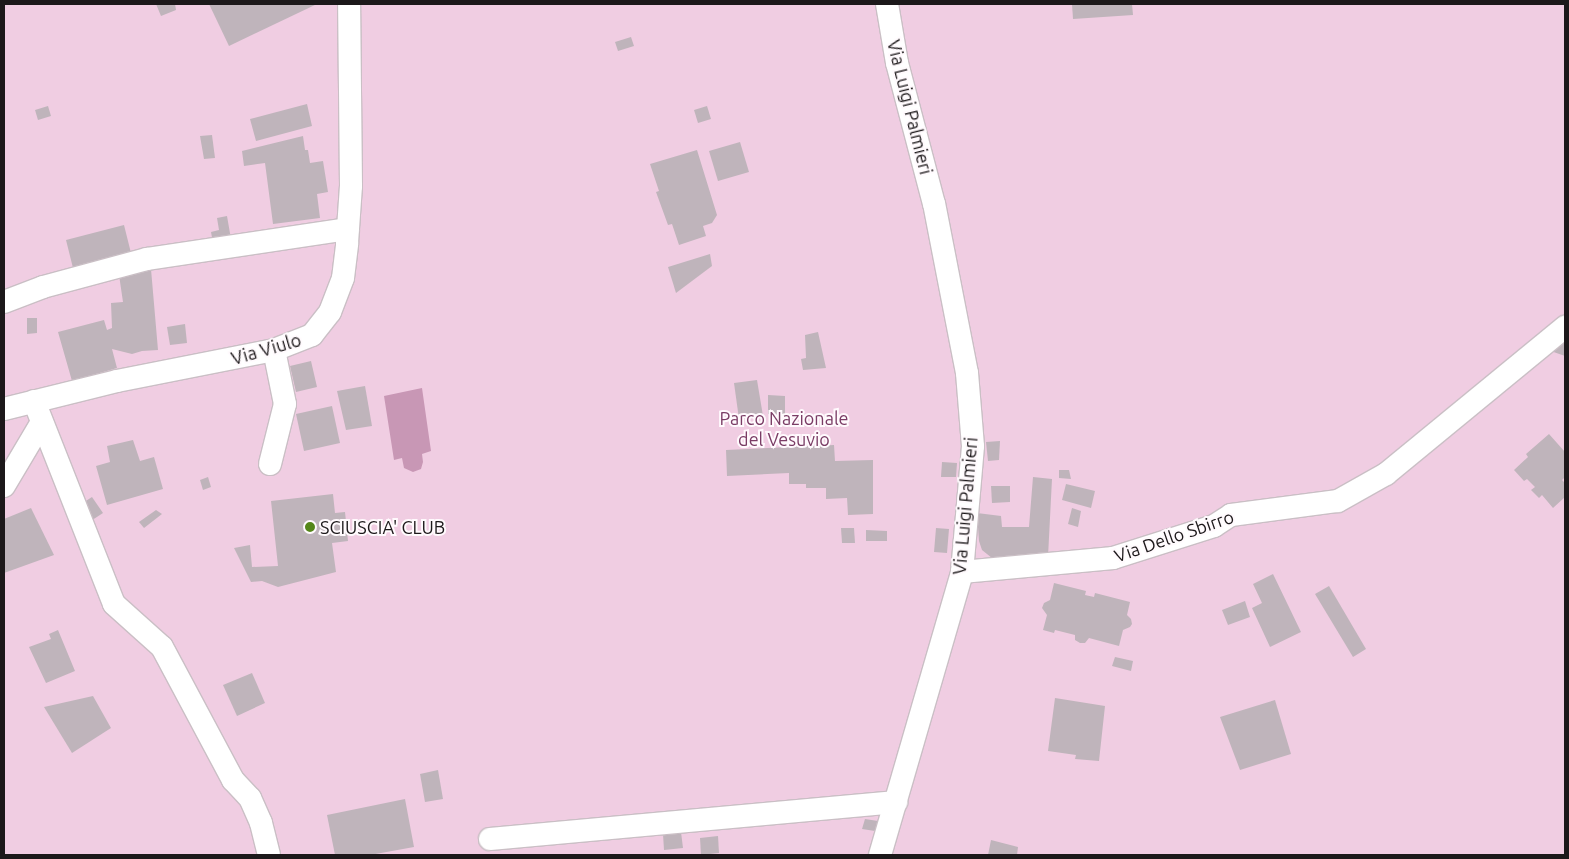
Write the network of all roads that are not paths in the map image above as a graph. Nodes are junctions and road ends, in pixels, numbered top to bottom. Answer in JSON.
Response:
{"nodes":[{"id":1,"x":349,"y":4,"type":"edge"},
{"id":2,"x":887,"y":4,"type":"edge"},
{"id":3,"x":348,"y":229,"type":"junction"},
{"id":4,"x":4,"y":302,"type":"edge"},
{"id":5,"x":1565,"y":327,"type":"edge"},
{"id":6,"x":274,"y":350,"type":"junction"},
{"id":7,"x":4,"y":408,"type":"edge"},
{"id":8,"x":38,"y":412,"type":"junction"},
{"id":9,"x":270,"y":464,"type":"dead end"},
{"id":10,"x":4,"y":486,"type":"edge"},
{"id":11,"x":962,"y":572,"type":"junction"},
{"id":12,"x":896,"y":802,"type":"junction"},
{"id":13,"x":490,"y":839,"type":"dead end"},
{"id":14,"x":269,"y":855,"type":"edge"},
{"id":15,"x":880,"y":855,"type":"edge"}],
"edges":[{"from":1,"to":3,"type":"street","name":"Via Viulo"},
{"from":2,"to":11,"type":"street","name":"Via Luigi Palmieri"},
{"from":3,"to":4,"type":"street"},
{"from":3,"to":6,"type":"street","name":"Via Viulo"},
{"from":5,"to":11,"type":"street","name":"Via Dello Sbirro"},
{"from":6,"to":8,"type":"street","name":"Via Viulo"},
{"from":6,"to":9,"type":"street"},
{"from":7,"to":8,"type":"street","name":"Via Viulo"},
{"from":8,"to":10,"type":"street"},
{"from":8,"to":14,"type":"street"},
{"from":11,"to":12,"type":"street","name":"Via Luigi Palmieri"},
{"from":12,"to":13,"type":"street"},
{"from":12,"to":15,"type":"street","name":"Via Luigi Palmieri"}]}
